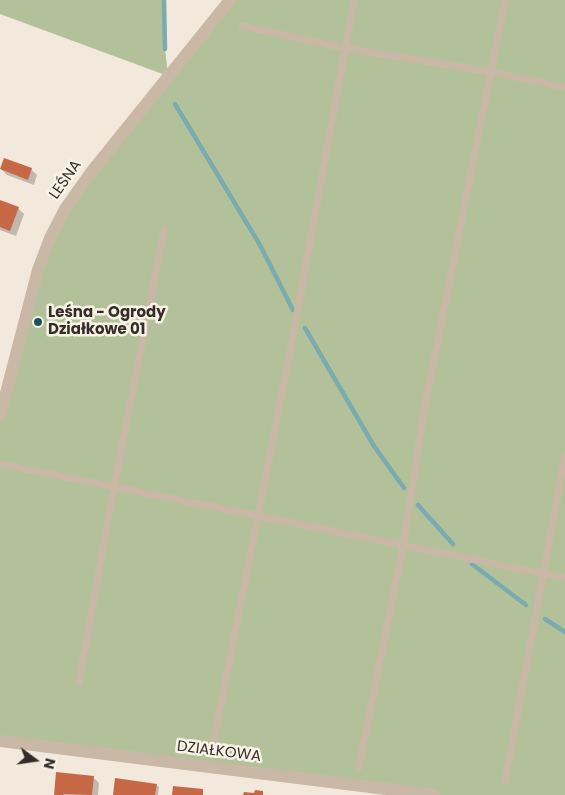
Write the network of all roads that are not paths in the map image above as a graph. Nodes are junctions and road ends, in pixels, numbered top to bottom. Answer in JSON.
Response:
{"nodes":[{"id":1,"x":230,"y":0,"type":"edge"},
{"id":2,"x":354,"y":0,"type":"edge"},
{"id":3,"x":505,"y":0,"type":"edge"},
{"id":4,"x":242,"y":26,"type":"dead end"},
{"id":5,"x":345,"y":48,"type":"junction"},
{"id":6,"x":491,"y":72,"type":"junction"},
{"id":7,"x":565,"y":87,"type":"edge"},
{"id":8,"x":164,"y":230,"type":"dead end"},
{"id":9,"x":0,"y":416,"type":"edge"},
{"id":10,"x":565,"y":456,"type":"edge"},
{"id":11,"x":0,"y":464,"type":"edge"},
{"id":12,"x":114,"y":488,"type":"junction"},
{"id":13,"x":258,"y":517,"type":"junction"},
{"id":14,"x":403,"y":546,"type":"junction"},
{"id":15,"x":542,"y":574,"type":"junction"},
{"id":16,"x":565,"y":578,"type":"edge"},
{"id":17,"x":79,"y":682,"type":"dead end"},
{"id":18,"x":0,"y":741,"type":"edge"},
{"id":19,"x":212,"y":750,"type":"dead end"},
{"id":20,"x":359,"y":767,"type":"dead end"},
{"id":21,"x":505,"y":781,"type":"dead end"},
{"id":22,"x":434,"y":795,"type":"edge"}],
"edges":[{"from":1,"to":9,"type":"street","name":"LEŚNA"},
{"from":2,"to":5,"type":"lane"},
{"from":3,"to":6,"type":"lane"},
{"from":4,"to":5,"type":"lane"},
{"from":5,"to":6,"type":"lane"},
{"from":5,"to":13,"type":"lane"},
{"from":6,"to":7,"type":"lane"},
{"from":6,"to":14,"type":"lane"},
{"from":8,"to":12,"type":"lane"},
{"from":10,"to":15,"type":"lane"},
{"from":11,"to":12,"type":"lane"},
{"from":12,"to":13,"type":"lane"},
{"from":12,"to":17,"type":"lane"},
{"from":13,"to":14,"type":"lane"},
{"from":13,"to":19,"type":"lane"},
{"from":14,"to":15,"type":"lane"},
{"from":14,"to":20,"type":"lane"},
{"from":15,"to":16,"type":"lane"},
{"from":15,"to":21,"type":"lane"},
{"from":18,"to":22,"type":"street","name":"DZIAŁKOWA"}]}
